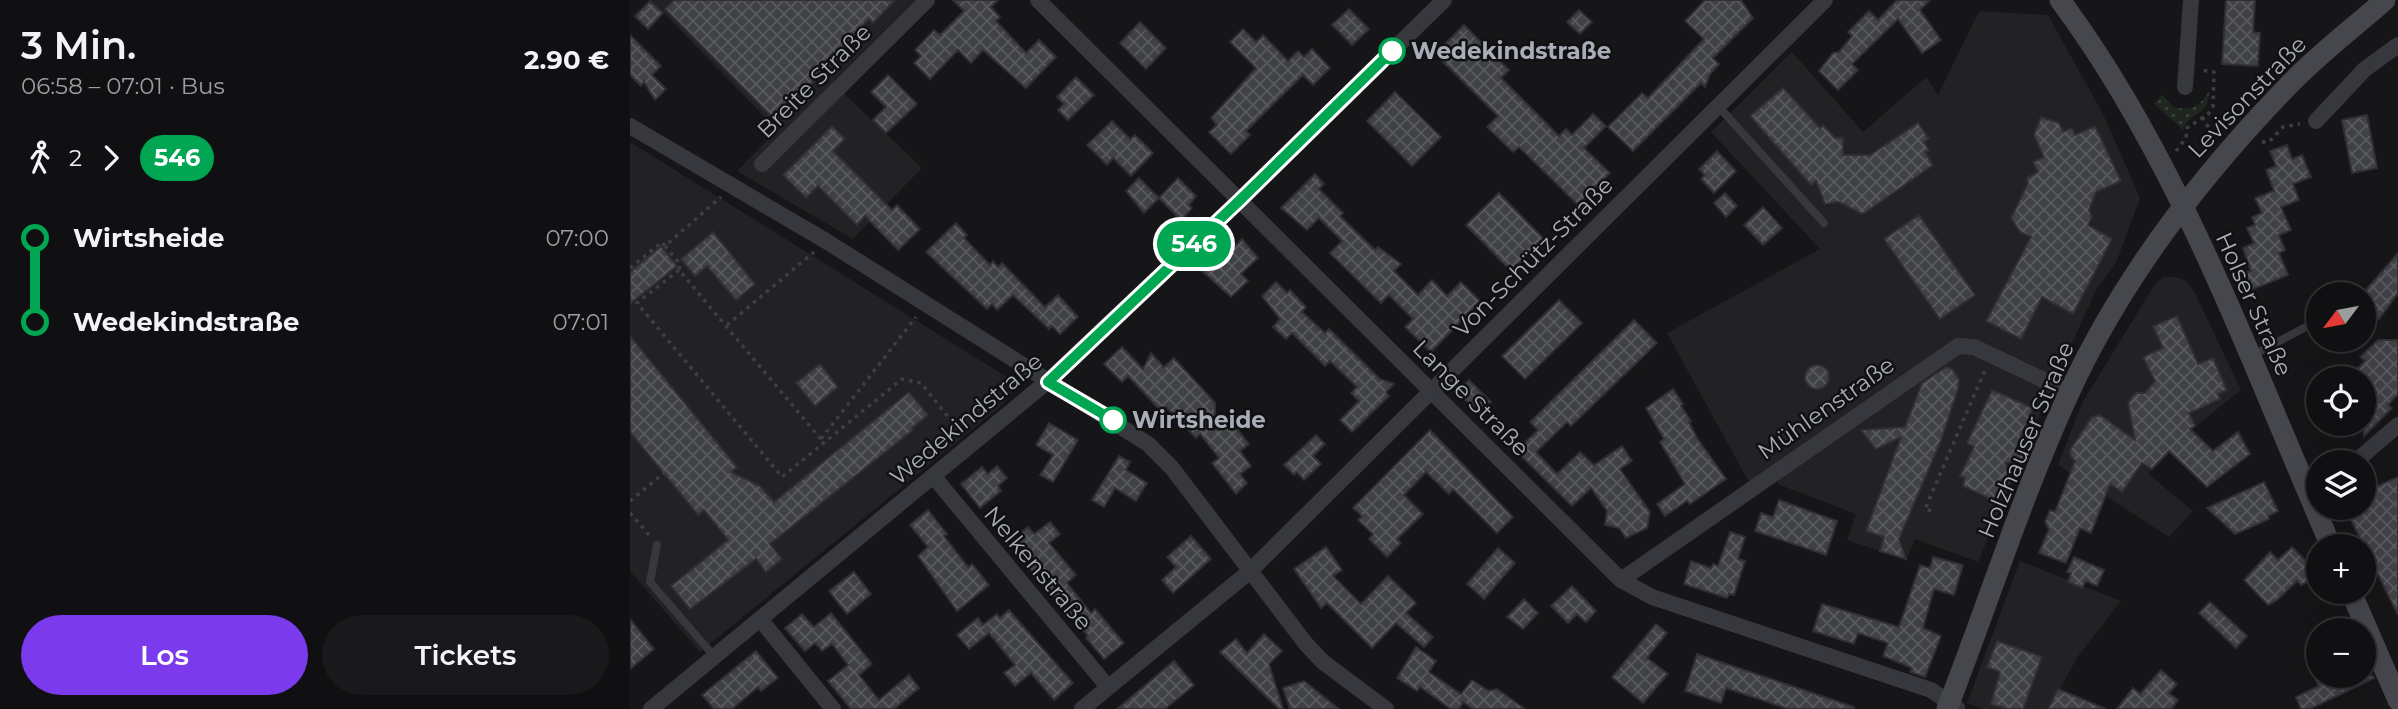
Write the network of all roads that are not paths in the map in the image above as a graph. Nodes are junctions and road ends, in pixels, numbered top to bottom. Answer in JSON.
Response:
{"nodes":[{"id":1,"x":928,"y":0,"type":"edge"},
{"id":2,"x":1038,"y":0,"type":"edge"},
{"id":3,"x":1444,"y":0,"type":"edge"},
{"id":4,"x":1825,"y":0,"type":"edge"},
{"id":5,"x":2060,"y":0,"type":"edge"},
{"id":6,"x":2191,"y":0,"type":"edge"},
{"id":7,"x":2385,"y":0,"type":"edge"},
{"id":8,"x":2398,"y":45,"type":"edge"},
{"id":9,"x":2185,"y":87,"type":"dead end"},
{"id":10,"x":1718,"y":106,"type":"junction"},
{"id":11,"x":2316,"y":121,"type":"dead end"},
{"id":12,"x":630,"y":126,"type":"edge"},
{"id":13,"x":762,"y":164,"type":"dead end"},
{"id":14,"x":1239,"y":201,"type":"junction"},
{"id":15,"x":2183,"y":206,"type":"junction"},
{"id":16,"x":1824,"y":223,"type":"dead end"},
{"id":17,"x":2306,"y":327,"type":"edge"},
{"id":18,"x":2249,"y":358,"type":"junction"},
{"id":19,"x":1048,"y":382,"type":"junction"},
{"id":20,"x":1432,"y":390,"type":"junction"},
{"id":21,"x":2069,"y":392,"type":"junction"},
{"id":22,"x":2398,"y":425,"type":"edge"},
{"id":23,"x":2369,"y":450,"type":"edge"},
{"id":24,"x":934,"y":477,"type":"junction"},
{"id":25,"x":2306,"y":478,"type":"edge"},
{"id":26,"x":657,"y":545,"type":"road end"},
{"id":27,"x":1249,"y":572,"type":"junction"},
{"id":28,"x":1621,"y":580,"type":"junction"},
{"id":29,"x":2356,"y":604,"type":"edge"},
{"id":30,"x":760,"y":619,"type":"junction"},
{"id":31,"x":715,"y":656,"type":"junction"},
{"id":32,"x":1108,"y":687,"type":"junction"},
{"id":33,"x":2398,"y":700,"type":"edge"},
{"id":34,"x":1952,"y":707,"type":"edge"},
{"id":35,"x":1381,"y":708,"type":"edge"},
{"id":36,"x":651,"y":709,"type":"edge"},
{"id":37,"x":832,"y":709,"type":"edge"},
{"id":38,"x":1082,"y":709,"type":"edge"}],
"edges":[{"from":1,"to":13,"type":"street","name":"Breite Straße"},
{"from":2,"to":14,"type":"street","name":"Lange Straße"},
{"from":3,"to":14,"type":"street","name":"Wedekindstraße"},
{"from":4,"to":10,"type":"street","name":"Von-Schütz-Straße"},
{"from":5,"to":15,"type":"main road","name":"Holser Straße"},
{"from":6,"to":9,"type":"street"},
{"from":7,"to":15,"type":"main road","name":"Levisonstraße"},
{"from":8,"to":11,"type":"street"},
{"from":10,"to":16,"type":"lane"},
{"from":10,"to":20,"type":"street","name":"Von-Schütz-Straße"},
{"from":12,"to":19,"type":"street"},
{"from":14,"to":19,"type":"street","name":"Wedekindstraße"},
{"from":14,"to":20,"type":"street","name":"Lange Straße"},
{"from":15,"to":18,"type":"main road","name":"Holser Straße"},
{"from":15,"to":21,"type":"main road","name":"Holzhauser Straße"},
{"from":17,"to":18,"type":"lane"},
{"from":18,"to":25,"type":"main road","name":"Holser Straße"},
{"from":19,"to":24,"type":"street","name":"Wedekindstraße"},
{"from":19,"to":27,"type":"street"},
{"from":20,"to":27,"type":"street","name":"Von-Schütz-Straße"},
{"from":20,"to":28,"type":"street","name":"Lange Straße"},
{"from":21,"to":28,"type":"street","name":"Mühlenstraße"},
{"from":21,"to":34,"type":"main road","name":"Holzhauser Straße"},
{"from":22,"to":23,"type":"street"},
{"from":24,"to":30,"type":"street","name":"Wedekindstraße"},
{"from":24,"to":32,"type":"street","name":"Nelkenstraße"},
{"from":26,"to":31,"type":"lane"},
{"from":27,"to":32,"type":"street","name":"Von-Schütz-Straße"},
{"from":27,"to":35,"type":"street"},
{"from":28,"to":34,"type":"street","name":"Lange Straße"},
{"from":29,"to":33,"type":"main road"},
{"from":30,"to":31,"type":"street","name":"Wedekindstraße"},
{"from":30,"to":37,"type":"street"},
{"from":31,"to":36,"type":"street","name":"Wedekindstraße"},
{"from":32,"to":38,"type":"street","name":"Von-Schütz-Straße"}]}
